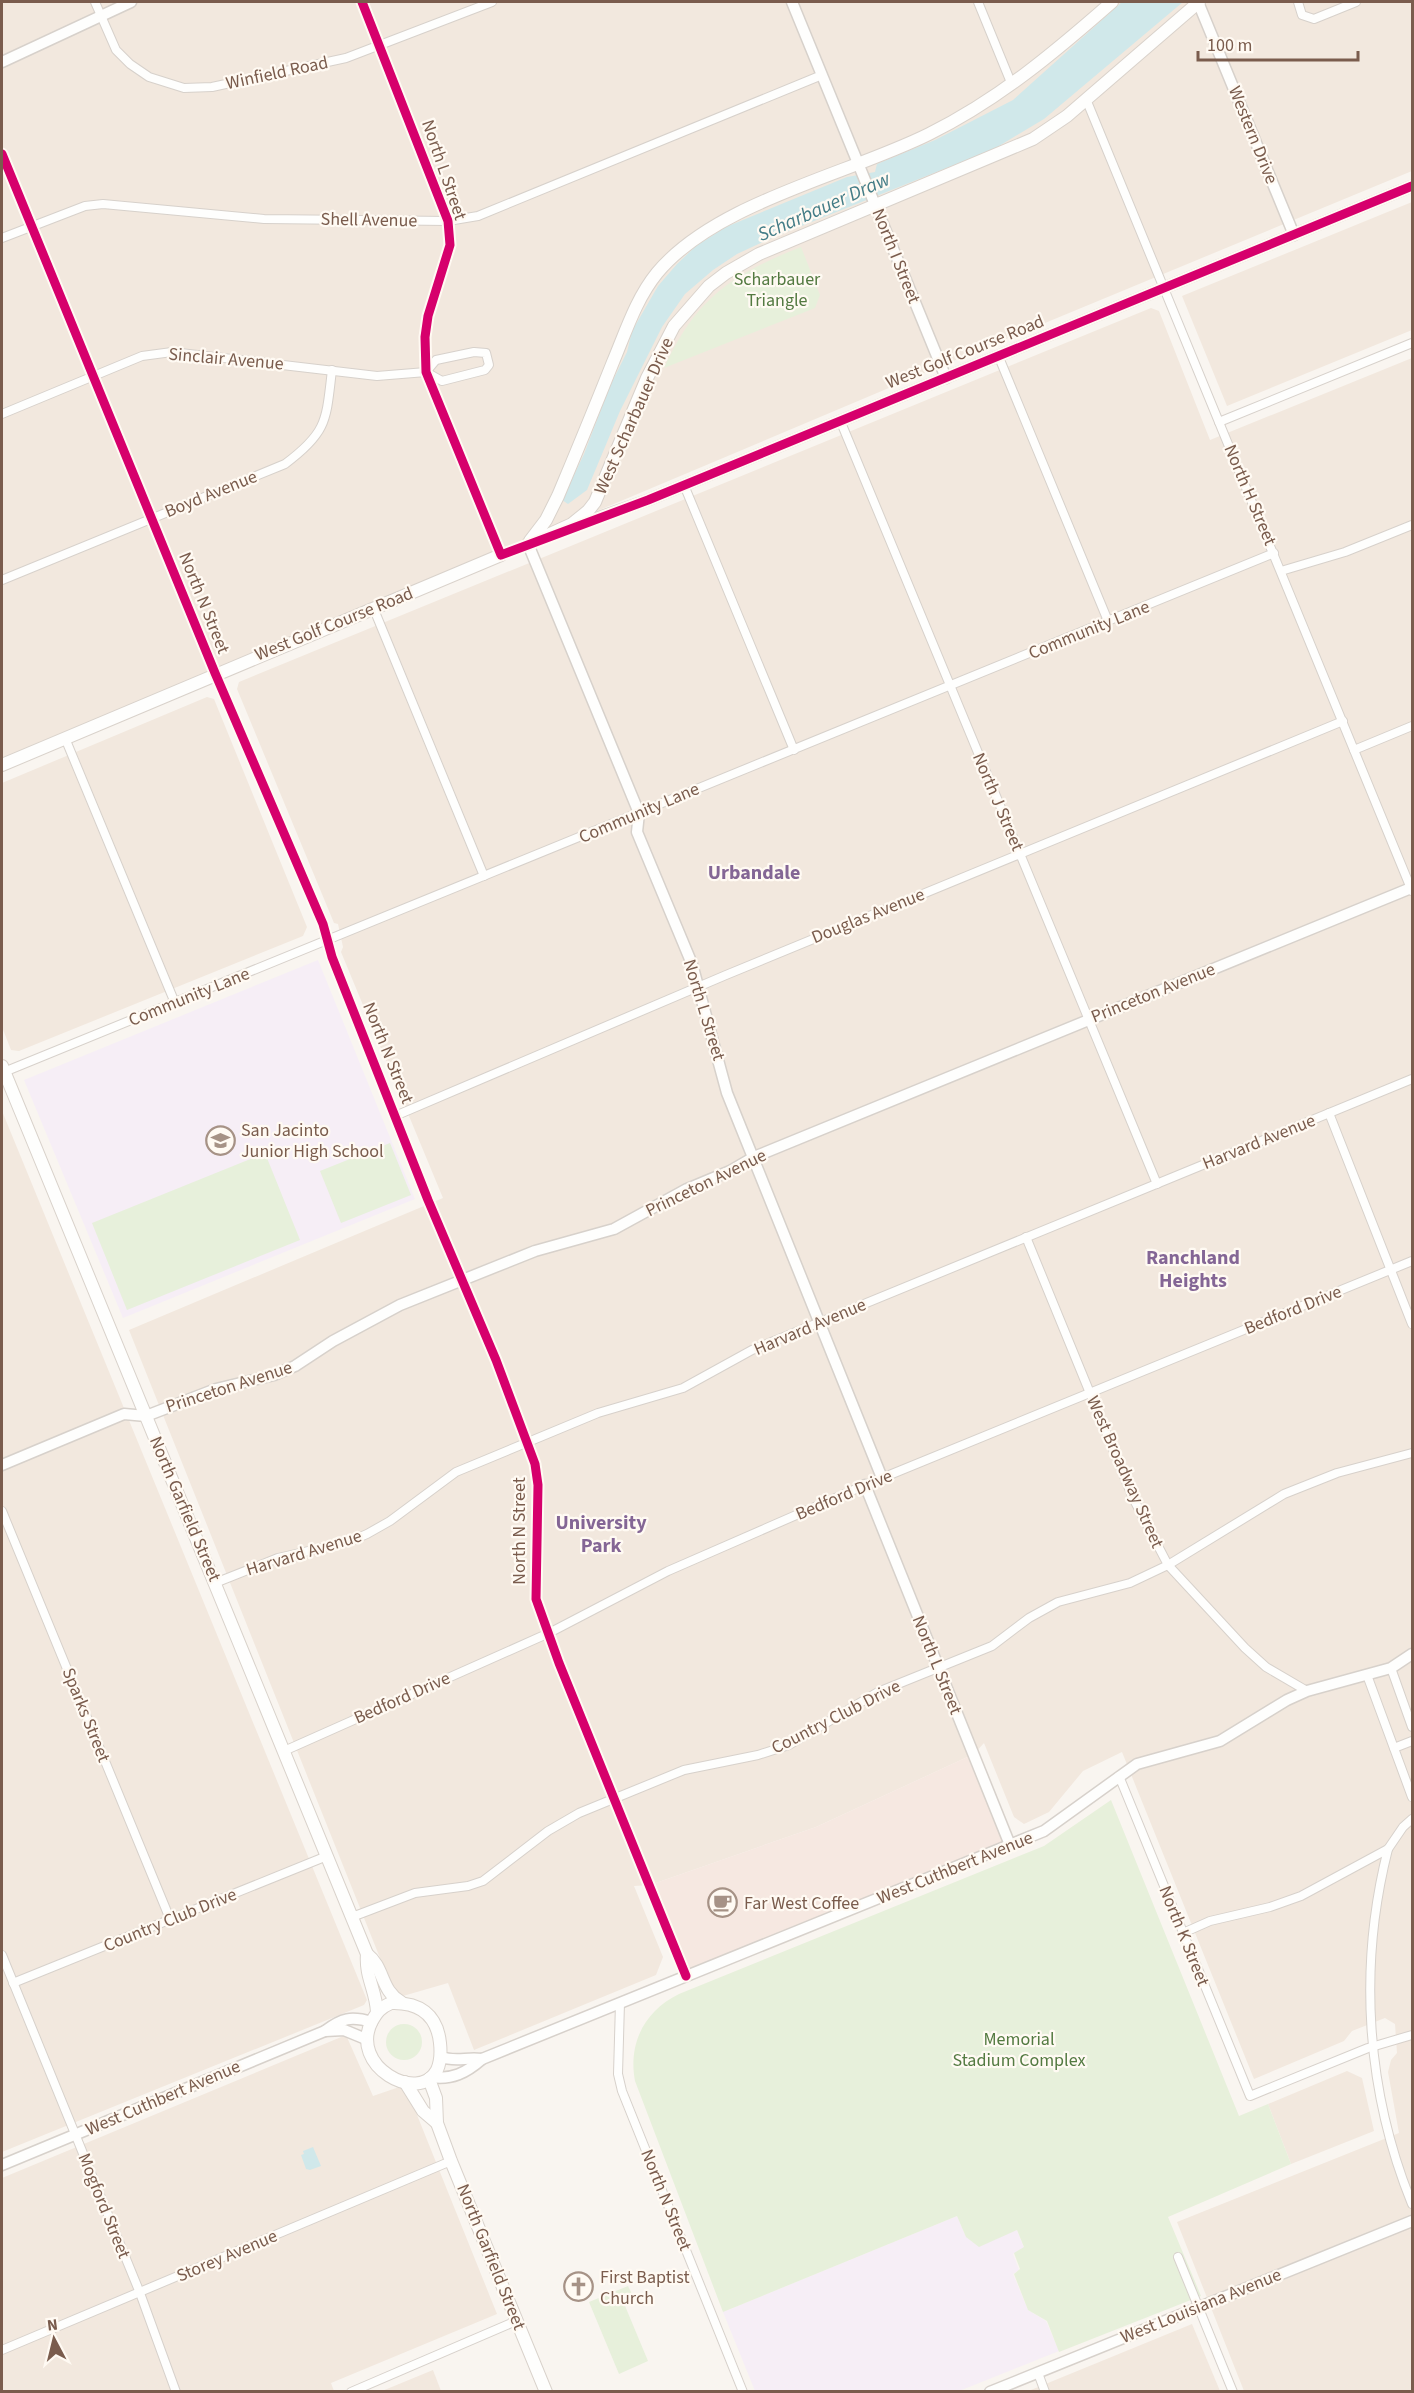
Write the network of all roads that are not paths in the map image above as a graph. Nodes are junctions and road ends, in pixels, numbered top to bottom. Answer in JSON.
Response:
{"nodes":[{"id":1,"x":95,"y":2,"type":"edge"},
{"id":2,"x":131,"y":2,"type":"edge"},
{"id":3,"x":362,"y":2,"type":"edge"},
{"id":4,"x":492,"y":2,"type":"edge"},
{"id":5,"x":792,"y":2,"type":"edge"},
{"id":6,"x":978,"y":2,"type":"edge"},
{"id":7,"x":1112,"y":2,"type":"edge"},
{"id":8,"x":1198,"y":2,"type":"edge"},
{"id":9,"x":1298,"y":2,"type":"edge"},
{"id":10,"x":1356,"y":2,"type":"edge"},
{"id":11,"x":102,"y":17,"type":"junction"},
{"id":12,"x":380,"y":46,"type":"junction"},
{"id":13,"x":2,"y":62,"type":"edge"},
{"id":14,"x":822,"y":75,"type":"junction"},
{"id":15,"x":1012,"y":85,"type":"junction"},
{"id":16,"x":1086,"y":99,"type":"junction"},
{"id":17,"x":2,"y":154,"type":"edge"},
{"id":18,"x":859,"y":167,"type":"junction"},
{"id":19,"x":1413,"y":186,"type":"edge"},
{"id":20,"x":874,"y":203,"type":"junction"},
{"id":21,"x":448,"y":221,"type":"junction"},
{"id":22,"x":31,"y":225,"type":"junction"},
{"id":23,"x":1294,"y":235,"type":"junction"},
{"id":24,"x":2,"y":238,"type":"edge"},
{"id":25,"x":1166,"y":288,"type":"junction"},
{"id":26,"x":1413,"y":343,"type":"edge"},
{"id":27,"x":998,"y":356,"type":"junction"},
{"id":28,"x":332,"y":370,"type":"junction"},
{"id":29,"x":426,"y":372,"type":"junction"},
{"id":30,"x":93,"y":376,"type":"junction"},
{"id":31,"x":946,"y":378,"type":"junction"},
{"id":32,"x":2,"y":414,"type":"edge"},
{"id":33,"x":840,"y":420,"type":"junction"},
{"id":34,"x":1220,"y":422,"type":"junction"},
{"id":35,"x":684,"y":484,"type":"junction"},
{"id":36,"x":152,"y":518,"type":"junction"},
{"id":37,"x":1413,"y":525,"type":"edge"},
{"id":38,"x":528,"y":543,"type":"junction"},
{"id":39,"x":1274,"y":553,"type":"junction"},
{"id":40,"x":501,"y":555,"type":"junction"},
{"id":41,"x":1281,"y":571,"type":"junction"},
{"id":42,"x":2,"y":580,"type":"edge"},
{"id":43,"x":373,"y":607,"type":"junction"},
{"id":44,"x":1108,"y":621,"type":"junction"},
{"id":45,"x":215,"y":673,"type":"junction"},
{"id":46,"x":949,"y":687,"type":"junction"},
{"id":47,"x":1343,"y":722,"type":"junction"},
{"id":48,"x":1413,"y":726,"type":"edge"},
{"id":49,"x":65,"y":738,"type":"junction"},
{"id":50,"x":794,"y":750,"type":"junction"},
{"id":51,"x":1354,"y":750,"type":"junction"},
{"id":52,"x":2,"y":765,"type":"edge"},
{"id":53,"x":639,"y":813,"type":"junction"},
{"id":54,"x":1020,"y":854,"type":"junction"},
{"id":55,"x":484,"y":876,"type":"junction"},
{"id":56,"x":1412,"y":889,"type":"edge"},
{"id":57,"x":327,"y":940,"type":"junction"},
{"id":58,"x":699,"y":986,"type":"junction"},
{"id":59,"x":175,"y":1003,"type":"junction"},
{"id":60,"x":1089,"y":1019,"type":"junction"},
{"id":61,"x":3,"y":1069,"type":"edge"},
{"id":62,"x":1413,"y":1079,"type":"edge"},
{"id":63,"x":1329,"y":1113,"type":"junction"},
{"id":64,"x":395,"y":1116,"type":"junction"},
{"id":65,"x":754,"y":1157,"type":"junction"},
{"id":66,"x":1157,"y":1184,"type":"junction"},
{"id":67,"x":1026,"y":1237,"type":"junction"},
{"id":68,"x":1413,"y":1261,"type":"edge"},
{"id":69,"x":1390,"y":1270,"type":"junction"},
{"id":70,"x":464,"y":1280,"type":"junction"},
{"id":71,"x":820,"y":1322,"type":"junction"},
{"id":72,"x":1413,"y":1324,"type":"edge"},
{"id":73,"x":1090,"y":1393,"type":"junction"},
{"id":74,"x":146,"y":1416,"type":"junction"},
{"id":75,"x":527,"y":1442,"type":"junction"},
{"id":76,"x":1413,"y":1453,"type":"edge"},
{"id":77,"x":2,"y":1465,"type":"edge"},
{"id":78,"x":882,"y":1478,"type":"junction"},
{"id":79,"x":865,"y":1485,"type":"junction"},
{"id":80,"x":2,"y":1511,"type":"edge"},
{"id":81,"x":1168,"y":1565,"type":"junction"},
{"id":82,"x":215,"y":1583,"type":"junction"},
{"id":83,"x":549,"y":1633,"type":"junction"},
{"id":84,"x":1413,"y":1654,"type":"edge"},
{"id":85,"x":938,"y":1668,"type":"junction"},
{"id":86,"x":1391,"y":1668,"type":"junction"},
{"id":87,"x":1367,"y":1675,"type":"junction"},
{"id":88,"x":1307,"y":1691,"type":"junction"},
{"id":89,"x":1413,"y":1727,"type":"edge"},
{"id":90,"x":1413,"y":1741,"type":"edge"},
{"id":91,"x":1394,"y":1748,"type":"junction"},
{"id":92,"x":284,"y":1751,"type":"junction"},
{"id":93,"x":1119,"y":1776,"type":"junction"},
{"id":94,"x":1413,"y":1797,"type":"edge"},
{"id":95,"x":614,"y":1798,"type":"junction"},
{"id":96,"x":1413,"y":1819,"type":"edge"},
{"id":97,"x":1010,"y":1845,"type":"junction"},
{"id":98,"x":1388,"y":1849,"type":"junction"},
{"id":99,"x":327,"y":1856,"type":"junction"},
{"id":100,"x":352,"y":1917,"type":"junction"},
{"id":101,"x":170,"y":1919,"type":"junction"},
{"id":102,"x":1183,"y":1933,"type":"junction"},
{"id":103,"x":367,"y":1954,"type":"junction"},
{"id":104,"x":2,"y":1955,"type":"edge"},
{"id":105,"x":686,"y":1976,"type":"junction"},
{"id":106,"x":13,"y":1983,"type":"junction"},
{"id":107,"x":620,"y":2002,"type":"junction"},
{"id":108,"x":402,"y":2003,"type":"junction"},
{"id":109,"x":374,"y":2017,"type":"junction"},
{"id":110,"x":325,"y":2031,"type":"junction"},
{"id":111,"x":1413,"y":2034,"type":"edge"},
{"id":112,"x":366,"y":2039,"type":"junction"},
{"id":113,"x":1373,"y":2046,"type":"junction"},
{"id":114,"x":441,"y":2057,"type":"junction"},
{"id":115,"x":482,"y":2059,"type":"junction"},
{"id":116,"x":430,"y":2078,"type":"junction"},
{"id":117,"x":405,"y":2082,"type":"junction"},
{"id":118,"x":437,"y":2123,"type":"junction"},
{"id":119,"x":75,"y":2135,"type":"junction"},
{"id":120,"x":452,"y":2162,"type":"junction"},
{"id":121,"x":2,"y":2165,"type":"edge"},
{"id":122,"x":1413,"y":2204,"type":"edge"},
{"id":123,"x":1413,"y":2221,"type":"edge"},
{"id":124,"x":1178,"y":2257,"type":"dead end"},
{"id":125,"x":140,"y":2293,"type":"junction"},
{"id":126,"x":1198,"y":2308,"type":"junction"},
{"id":127,"x":516,"y":2320,"type":"junction"},
{"id":128,"x":2,"y":2350,"type":"edge"},
{"id":129,"x":1038,"y":2373,"type":"junction"},
{"id":130,"x":176,"y":2391,"type":"edge"},
{"id":131,"x":352,"y":2391,"type":"edge"},
{"id":132,"x":546,"y":2391,"type":"edge"},
{"id":133,"x":743,"y":2391,"type":"edge"},
{"id":134,"x":990,"y":2391,"type":"edge"},
{"id":135,"x":1045,"y":2391,"type":"edge"},
{"id":136,"x":1233,"y":2391,"type":"edge"}],
"edges":[{"from":1,"to":11,"type":"street","name":"Winfield Road"},
{"from":2,"to":11,"type":"street"},
{"from":3,"to":12,"type":"street","name":"North L Street"},
{"from":4,"to":12,"type":"street","name":"Winfield Road"},
{"from":5,"to":14,"type":"street","name":"North I Street"},
{"from":6,"to":15,"type":"street"},
{"from":7,"to":15,"type":"main road","name":"West Scharbauer Drive"},
{"from":8,"to":16,"type":"main road","name":"West Scharbauer Drive"},
{"from":8,"to":23,"type":"street","name":"Western Drive"},
{"from":9,"to":10,"type":"street"},
{"from":11,"to":12,"type":"street","name":"Winfield Road"},
{"from":11,"to":13,"type":"street"},
{"from":12,"to":21,"type":"street","name":"North L Street"},
{"from":14,"to":18,"type":"street","name":"North I Street"},
{"from":14,"to":21,"type":"street","name":"Shell Avenue"},
{"from":15,"to":18,"type":"main road","name":"West Scharbauer Drive"},
{"from":16,"to":20,"type":"main road","name":"West Scharbauer Drive"},
{"from":16,"to":25,"type":"street","name":"North H Street"},
{"from":17,"to":22,"type":"street","name":"North N Street"},
{"from":18,"to":20,"type":"street","name":"North I Street"},
{"from":18,"to":38,"type":"main road","name":"West Scharbauer Drive"},
{"from":19,"to":23,"type":"street","name":"West Golf Course Road"},
{"from":20,"to":31,"type":"street","name":"North I Street"},
{"from":20,"to":38,"type":"main road","name":"West Scharbauer Drive"},
{"from":21,"to":22,"type":"street","name":"Shell Avenue"},
{"from":21,"to":29,"type":"street","name":"North L Street"},
{"from":22,"to":24,"type":"street","name":"Shell Avenue"},
{"from":22,"to":30,"type":"street","name":"North N Street"},
{"from":23,"to":25,"type":"street","name":"West Golf Course Road"},
{"from":25,"to":27,"type":"street","name":"West Golf Course Road"},
{"from":25,"to":34,"type":"street","name":"North H Street"},
{"from":26,"to":34,"type":"street"},
{"from":27,"to":31,"type":"street","name":"West Golf Course Road"},
{"from":27,"to":44,"type":"street"},
{"from":28,"to":29,"type":"street","name":"Sinclair Avenue"},
{"from":28,"to":30,"type":"street","name":"Sinclair Avenue"},
{"from":28,"to":36,"type":"street","name":"Boyd Avenue"},
{"from":29,"to":29,"type":"street"},
{"from":29,"to":40,"type":"street","name":"North L Street"},
{"from":30,"to":32,"type":"street","name":"Sinclair Avenue"},
{"from":30,"to":36,"type":"street","name":"North N Street"},
{"from":31,"to":33,"type":"street","name":"West Golf Course Road"},
{"from":33,"to":35,"type":"street","name":"West Golf Course Road"},
{"from":33,"to":46,"type":"street","name":"North J Street"},
{"from":34,"to":39,"type":"street","name":"North H Street"},
{"from":35,"to":38,"type":"street","name":"West Golf Course Road"},
{"from":35,"to":50,"type":"street"},
{"from":36,"to":42,"type":"street","name":"Boyd Avenue"},
{"from":36,"to":45,"type":"street","name":"North N Street"},
{"from":37,"to":41,"type":"street"},
{"from":38,"to":40,"type":"street"},
{"from":38,"to":53,"type":"street","name":"North L Street"},
{"from":39,"to":41,"type":"street","name":"North H Street"},
{"from":39,"to":44,"type":"street","name":"Community Lane"},
{"from":40,"to":43,"type":"main road","name":"West Golf Course Road"},
{"from":41,"to":47,"type":"street","name":"North H Street"},
{"from":43,"to":45,"type":"main road","name":"West Golf Course Road"},
{"from":43,"to":55,"type":"street"},
{"from":44,"to":46,"type":"street","name":"Community Lane"},
{"from":45,"to":49,"type":"main road","name":"West Golf Course Road"},
{"from":45,"to":57,"type":"street","name":"North N Street"},
{"from":46,"to":50,"type":"street","name":"Community Lane"},
{"from":46,"to":54,"type":"street","name":"North J Street"},
{"from":47,"to":51,"type":"street","name":"North H Street"},
{"from":47,"to":54,"type":"street","name":"Douglas Avenue"},
{"from":48,"to":51,"type":"street"},
{"from":49,"to":52,"type":"main road","name":"West Golf Course Road"},
{"from":49,"to":59,"type":"street"},
{"from":50,"to":53,"type":"street","name":"Community Lane"},
{"from":51,"to":56,"type":"street","name":"North H Street"},
{"from":53,"to":55,"type":"street","name":"Community Lane"},
{"from":53,"to":58,"type":"street","name":"North L Street"},
{"from":54,"to":58,"type":"street","name":"Douglas Avenue"},
{"from":54,"to":60,"type":"street","name":"North J Street"},
{"from":55,"to":57,"type":"street","name":"Community Lane"},
{"from":56,"to":60,"type":"street","name":"Princeton Avenue"},
{"from":57,"to":59,"type":"street","name":"Community Lane"},
{"from":57,"to":64,"type":"street","name":"North N Street"},
{"from":58,"to":64,"type":"street","name":"Douglas Avenue"},
{"from":58,"to":65,"type":"street","name":"North L Street"},
{"from":59,"to":61,"type":"street","name":"Community Lane"},
{"from":60,"to":65,"type":"street","name":"Princeton Avenue"},
{"from":60,"to":66,"type":"street","name":"North J Street"},
{"from":61,"to":74,"type":"main road","name":"North Garfield Street"},
{"from":62,"to":63,"type":"street","name":"Harvard Avenue"},
{"from":63,"to":66,"type":"street","name":"Harvard Avenue"},
{"from":63,"to":69,"type":"street"},
{"from":64,"to":70,"type":"street","name":"North N Street"},
{"from":65,"to":70,"type":"street","name":"Princeton Avenue"},
{"from":65,"to":71,"type":"street","name":"North L Street"},
{"from":66,"to":67,"type":"street","name":"Harvard Avenue"},
{"from":67,"to":71,"type":"street","name":"Harvard Avenue"},
{"from":67,"to":73,"type":"street","name":"West Broadway Street"},
{"from":68,"to":69,"type":"street","name":"Bedford Drive"},
{"from":69,"to":72,"type":"street"},
{"from":69,"to":73,"type":"street","name":"Bedford Drive"},
{"from":70,"to":74,"type":"street","name":"Princeton Avenue"},
{"from":70,"to":75,"type":"street","name":"North N Street"},
{"from":71,"to":75,"type":"street","name":"Harvard Avenue"},
{"from":71,"to":78,"type":"street","name":"North L Street"},
{"from":73,"to":78,"type":"street","name":"Bedford Drive"},
{"from":73,"to":81,"type":"street","name":"West Broadway Street"},
{"from":74,"to":77,"type":"street","name":"Princeton Avenue"},
{"from":74,"to":82,"type":"main road","name":"North Garfield Street"},
{"from":75,"to":82,"type":"street","name":"Harvard Avenue"},
{"from":75,"to":83,"type":"street","name":"North N Street"},
{"from":76,"to":81,"type":"street","name":"Country Club Drive"},
{"from":78,"to":79,"type":"street","name":"Bedford Drive"},
{"from":79,"to":83,"type":"street","name":"Bedford Drive"},
{"from":79,"to":85,"type":"street","name":"North L Street"},
{"from":80,"to":101,"type":"street","name":"Sparks Street"},
{"from":81,"to":85,"type":"street","name":"Country Club Drive"},
{"from":81,"to":88,"type":"street","name":"West Broadway Street"},
{"from":82,"to":92,"type":"main road","name":"North Garfield Street"},
{"from":83,"to":92,"type":"street","name":"Bedford Drive"},
{"from":83,"to":95,"type":"street","name":"North N Street"},
{"from":84,"to":86,"type":"street","name":"West Cuthbert Avenue"},
{"from":85,"to":95,"type":"street","name":"Country Club Drive"},
{"from":85,"to":97,"type":"street","name":"North L Street"},
{"from":86,"to":87,"type":"street","name":"West Cuthbert Avenue"},
{"from":86,"to":89,"type":"street"},
{"from":87,"to":88,"type":"street","name":"West Cuthbert Avenue"},
{"from":87,"to":91,"type":"street"},
{"from":88,"to":93,"type":"street","name":"West Cuthbert Avenue"},
{"from":90,"to":91,"type":"street"},
{"from":91,"to":94,"type":"street"},
{"from":92,"to":99,"type":"main road","name":"North Garfield Street"},
{"from":93,"to":97,"type":"street","name":"West Cuthbert Avenue"},
{"from":93,"to":102,"type":"street","name":"North K Street"},
{"from":95,"to":100,"type":"street","name":"Country Club Drive"},
{"from":95,"to":105,"type":"street","name":"North N Street"},
{"from":96,"to":98,"type":"street"},
{"from":97,"to":105,"type":"street","name":"West Cuthbert Avenue"},
{"from":98,"to":102,"type":"street"},
{"from":98,"to":113,"type":"street"},
{"from":99,"to":100,"type":"main road","name":"North Garfield Street"},
{"from":99,"to":101,"type":"street","name":"Country Club Drive"},
{"from":100,"to":103,"type":"main road","name":"North Garfield Street"},
{"from":101,"to":106,"type":"street","name":"Country Club Drive"},
{"from":102,"to":113,"type":"street","name":"North K Street"},
{"from":103,"to":108,"type":"main road"},
{"from":103,"to":109,"type":"main road"},
{"from":104,"to":106,"type":"street","name":"Mogford Street"},
{"from":105,"to":107,"type":"street","name":"West Cuthbert Avenue"},
{"from":106,"to":119,"type":"street","name":"Mogford Street"},
{"from":107,"to":115,"type":"street","name":"West Cuthbert Avenue"},
{"from":107,"to":133,"type":"street","name":"North N Street"},
{"from":108,"to":109,"type":"main road"},
{"from":108,"to":114,"type":"main road"},
{"from":109,"to":110,"type":"street","name":"West Cuthbert Avenue"},
{"from":109,"to":112,"type":"main road"},
{"from":110,"to":112,"type":"street","name":"West Cuthbert Avenue"},
{"from":110,"to":119,"type":"street","name":"West Cuthbert Avenue"},
{"from":111,"to":113,"type":"street"},
{"from":112,"to":117,"type":"main road"},
{"from":113,"to":122,"type":"street"},
{"from":114,"to":115,"type":"street","name":"West Cuthbert Avenue"},
{"from":114,"to":116,"type":"main road"},
{"from":115,"to":116,"type":"street","name":"West Cuthbert Avenue"},
{"from":116,"to":117,"type":"main road"},
{"from":116,"to":118,"type":"main road"},
{"from":117,"to":118,"type":"main road"},
{"from":118,"to":120,"type":"main road","name":"North Garfield Street"},
{"from":119,"to":121,"type":"street","name":"West Cuthbert Avenue"},
{"from":119,"to":125,"type":"street","name":"Mogford Street"},
{"from":120,"to":125,"type":"street","name":"Storey Avenue"},
{"from":120,"to":127,"type":"main road","name":"North Garfield Street"},
{"from":123,"to":126,"type":"street","name":"West Louisiana Avenue"},
{"from":124,"to":126,"type":"street"},
{"from":125,"to":128,"type":"street","name":"Storey Avenue"},
{"from":125,"to":130,"type":"street","name":"Mogford Street"},
{"from":126,"to":129,"type":"street","name":"West Louisiana Avenue"},
{"from":126,"to":136,"type":"street"},
{"from":127,"to":131,"type":"street"},
{"from":127,"to":132,"type":"main road","name":"North Garfield Street"},
{"from":129,"to":134,"type":"street","name":"West Louisiana Avenue"},
{"from":129,"to":135,"type":"street"}]}
